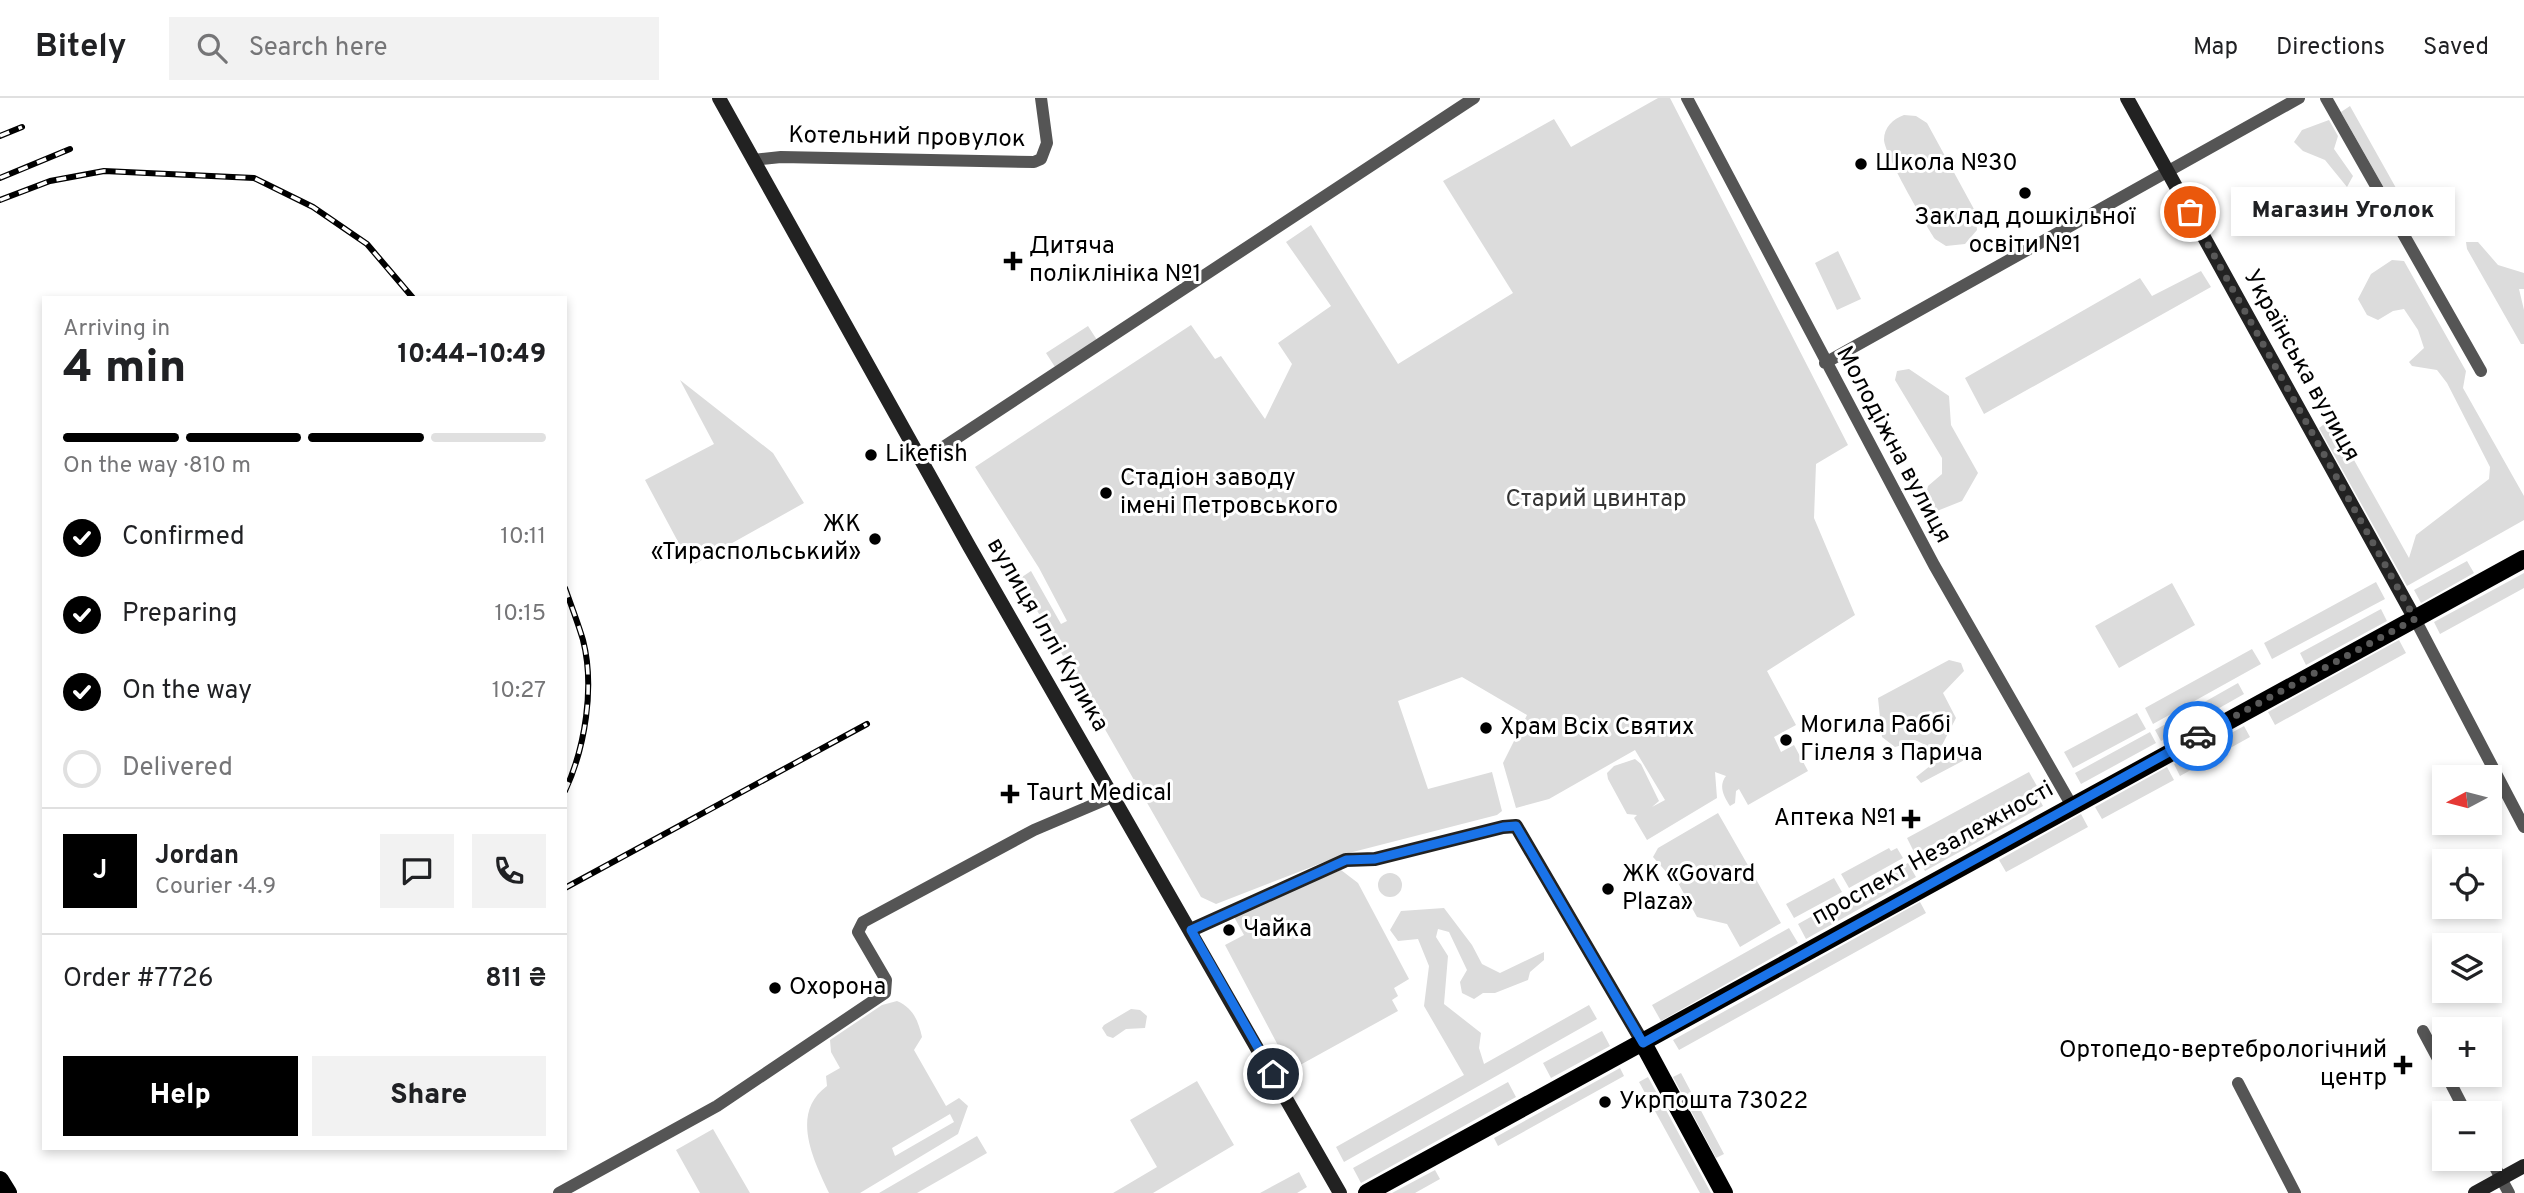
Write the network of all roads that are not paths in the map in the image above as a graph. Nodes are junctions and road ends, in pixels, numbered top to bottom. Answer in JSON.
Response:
{"nodes":[{"id":1,"x":719,"y":98,"type":"edge"},
{"id":2,"x":1041,"y":98,"type":"edge"},
{"id":3,"x":1475,"y":98,"type":"edge"},
{"id":4,"x":1687,"y":98,"type":"edge"},
{"id":5,"x":2127,"y":98,"type":"edge"},
{"id":6,"x":2299,"y":98,"type":"edge"},
{"id":7,"x":2326,"y":98,"type":"edge"},
{"id":8,"x":753,"y":160,"type":"junction"},
{"id":9,"x":2167,"y":171,"type":"junction"},
{"id":10,"x":1825,"y":363,"type":"junction"},
{"id":11,"x":2481,"y":371,"type":"dead end"},
{"id":12,"x":922,"y":461,"type":"junction"},
{"id":13,"x":2524,"y":559,"type":"edge"},
{"id":14,"x":2415,"y":619,"type":"junction"},
{"id":15,"x":1114,"y":796,"type":"junction"},
{"id":16,"x":2072,"y":806,"type":"junction"},
{"id":17,"x":2524,"y":827,"type":"edge"},
{"id":18,"x":1191,"y":930,"type":"junction"},
{"id":19,"x":2423,"y":1031,"type":"dead end"},
{"id":20,"x":1643,"y":1043,"type":"junction"},
{"id":21,"x":2432,"y":1048,"type":"edge"},
{"id":22,"x":2238,"y":1083,"type":"dead end"},
{"id":23,"x":2524,"y":1166,"type":"edge"},
{"id":24,"x":2497,"y":1171,"type":"edge"},
{"id":25,"x":2501,"y":1178,"type":"junction"},
{"id":26,"x":0,"y":1180,"type":"edge"},
{"id":27,"x":8,"y":1193,"type":"edge"},
{"id":28,"x":559,"y":1193,"type":"edge"},
{"id":29,"x":1340,"y":1193,"type":"edge"},
{"id":30,"x":1367,"y":1193,"type":"edge"},
{"id":31,"x":1724,"y":1193,"type":"edge"},
{"id":32,"x":2295,"y":1193,"type":"edge"},
{"id":33,"x":2475,"y":1193,"type":"edge"},
{"id":34,"x":2509,"y":1193,"type":"edge"}],
"edges":[{"from":1,"to":8,"type":"street","name":"вулиця Іллі Кулика"},
{"from":2,"to":8,"type":"street","name":"Котельний провулок"},
{"from":3,"to":12,"type":"street"},
{"from":4,"to":10,"type":"street","name":"Молодіжна вулиця"},
{"from":5,"to":9,"type":"street","name":"Українська вулиця"},
{"from":6,"to":9,"type":"street"},
{"from":7,"to":11,"type":"street"},
{"from":8,"to":12,"type":"street","name":"вулиця Іллі Кулика"},
{"from":9,"to":10,"type":"street"},
{"from":9,"to":14,"type":"street","name":"Українська вулиця"},
{"from":10,"to":16,"type":"street","name":"Молодіжна вулиця"},
{"from":12,"to":15,"type":"street","name":"вулиця Іллі Кулика"},
{"from":13,"to":14,"type":"main road","name":"проспект Незалежності"},
{"from":14,"to":16,"type":"main road","name":"проспект Незалежності"},
{"from":14,"to":17,"type":"street"},
{"from":15,"to":18,"type":"street","name":"вулиця Іллі Кулика"},
{"from":15,"to":28,"type":"street"},
{"from":16,"to":20,"type":"main road","name":"проспект Незалежності"},
{"from":18,"to":20,"type":"street"},
{"from":18,"to":29,"type":"street","name":"вулиця Іллі Кулика"},
{"from":19,"to":21,"type":"street"},
{"from":20,"to":30,"type":"main road","name":"проспект Незалежності"},
{"from":20,"to":31,"type":"main road"},
{"from":22,"to":32,"type":"street"},
{"from":23,"to":25,"type":"street"},
{"from":24,"to":25,"type":"street"},
{"from":25,"to":33,"type":"street"},
{"from":25,"to":34,"type":"street"},
{"from":26,"to":27,"type":"main road"}]}
